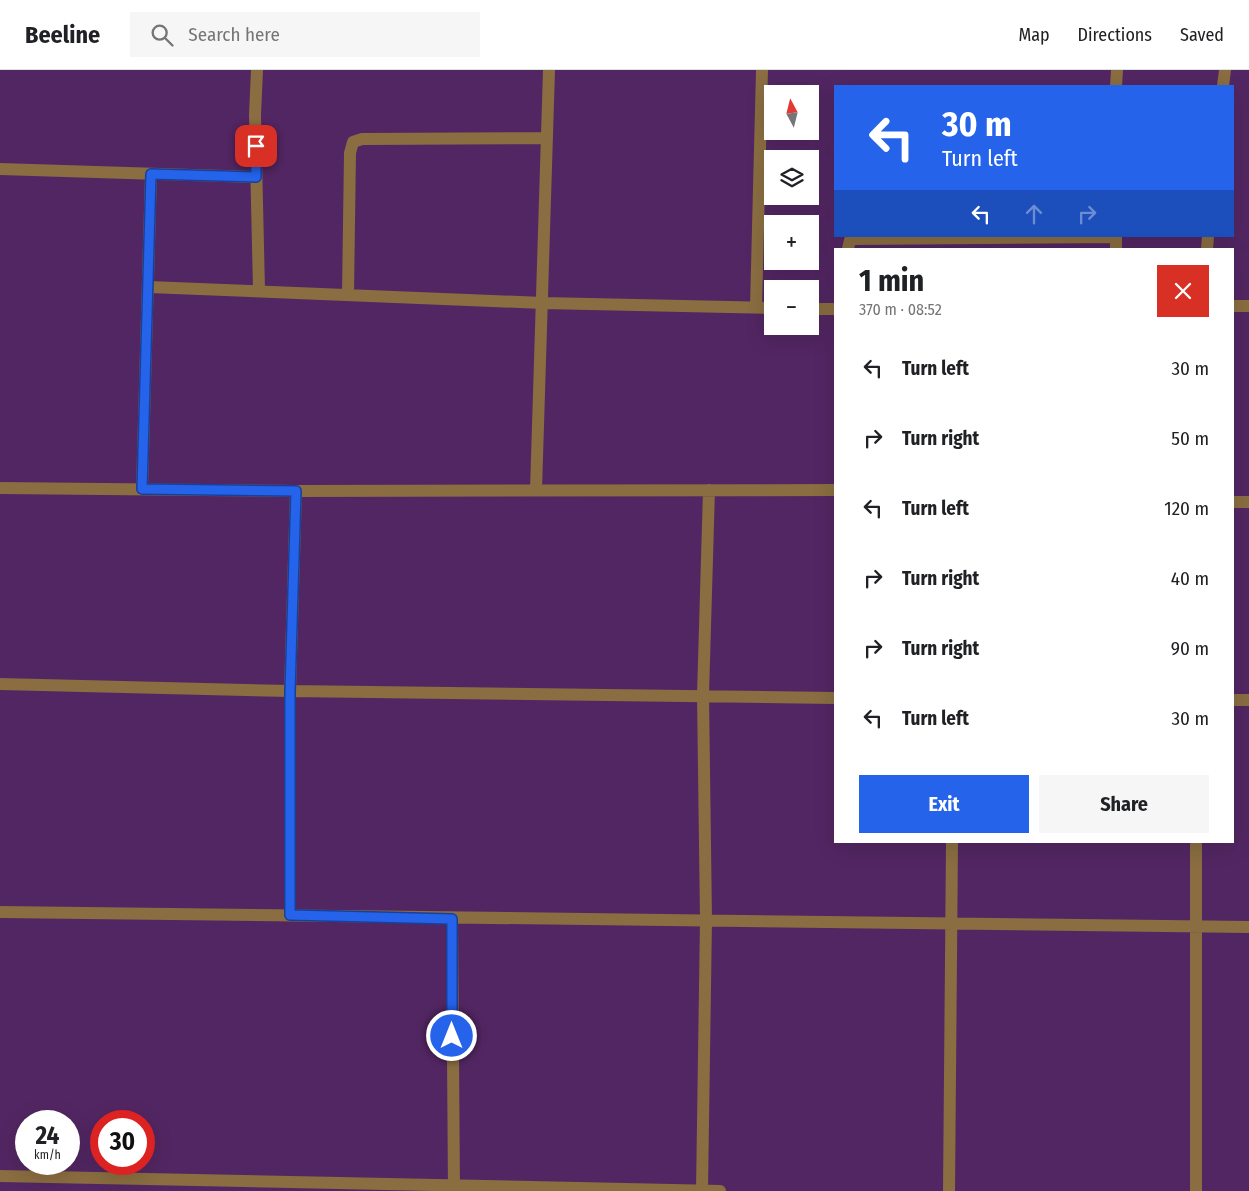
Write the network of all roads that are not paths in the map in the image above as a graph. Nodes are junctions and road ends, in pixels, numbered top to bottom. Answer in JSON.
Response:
{"nodes":[{"id":1,"x":257,"y":70,"type":"edge"},
{"id":2,"x":549,"y":70,"type":"edge"},
{"id":3,"x":762,"y":70,"type":"edge"},
{"id":4,"x":1116,"y":70,"type":"edge"},
{"id":5,"x":1225,"y":70,"type":"edge"},
{"id":6,"x":1116,"y":85,"type":"edge"},
{"id":7,"x":1223,"y":85,"type":"edge"},
{"id":8,"x":547,"y":138,"type":"junction"},
{"id":9,"x":0,"y":169,"type":"edge"},
{"id":10,"x":151,"y":174,"type":"junction"},
{"id":11,"x":256,"y":177,"type":"junction"},
{"id":12,"x":1116,"y":241,"type":"edge"},
{"id":13,"x":1013,"y":243,"type":"edge"},
{"id":14,"x":848,"y":248,"type":"edge"},
{"id":15,"x":148,"y":286,"type":"junction"},
{"id":16,"x":259,"y":290,"type":"junction"},
{"id":17,"x":348,"y":294,"type":"junction"},
{"id":18,"x":543,"y":303,"type":"junction"},
{"id":19,"x":1234,"y":306,"type":"edge"},
{"id":20,"x":1249,"y":306,"type":"edge"},
{"id":21,"x":756,"y":307,"type":"junction"},
{"id":22,"x":764,"y":308,"type":"edge"},
{"id":23,"x":819,"y":309,"type":"edge"},
{"id":24,"x":834,"y":309,"type":"edge"},
{"id":25,"x":0,"y":488,"type":"edge"},
{"id":26,"x":142,"y":489,"type":"junction"},
{"id":27,"x":536,"y":490,"type":"junction"},
{"id":28,"x":708,"y":490,"type":"junction"},
{"id":29,"x":834,"y":490,"type":"edge"},
{"id":30,"x":296,"y":491,"type":"junction"},
{"id":31,"x":1234,"y":502,"type":"edge"},
{"id":32,"x":1249,"y":502,"type":"edge"},
{"id":33,"x":0,"y":684,"type":"edge"},
{"id":34,"x":290,"y":692,"type":"junction"},
{"id":35,"x":703,"y":695,"type":"junction"},
{"id":36,"x":834,"y":698,"type":"edge"},
{"id":37,"x":1234,"y":700,"type":"edge"},
{"id":38,"x":1249,"y":700,"type":"edge"},
{"id":39,"x":952,"y":843,"type":"edge"},
{"id":40,"x":1196,"y":843,"type":"edge"},
{"id":41,"x":0,"y":912,"type":"edge"},
{"id":42,"x":290,"y":915,"type":"junction"},
{"id":43,"x":452,"y":919,"type":"junction"},
{"id":44,"x":706,"y":919,"type":"junction"},
{"id":45,"x":952,"y":922,"type":"junction"},
{"id":46,"x":1196,"y":926,"type":"junction"},
{"id":47,"x":1249,"y":927,"type":"edge"},
{"id":48,"x":0,"y":1176,"type":"edge"},
{"id":49,"x":200,"y":1186,"type":"edge"},
{"id":50,"x":454,"y":1189,"type":"edge"},
{"id":51,"x":702,"y":1191,"type":"edge"},
{"id":52,"x":720,"y":1191,"type":"edge"},
{"id":53,"x":949,"y":1191,"type":"edge"},
{"id":54,"x":1196,"y":1191,"type":"edge"}],
"edges":[{"from":1,"to":11,"type":"street"},
{"from":2,"to":8,"type":"street"},
{"from":3,"to":21,"type":"street"},
{"from":4,"to":6,"type":"street"},
{"from":5,"to":7,"type":"street"},
{"from":8,"to":17,"type":"street"},
{"from":8,"to":18,"type":"street"},
{"from":9,"to":10,"type":"street"},
{"from":10,"to":11,"type":"street"},
{"from":10,"to":15,"type":"street"},
{"from":11,"to":16,"type":"street"},
{"from":12,"to":13,"type":"street"},
{"from":13,"to":14,"type":"street"},
{"from":15,"to":16,"type":"street"},
{"from":15,"to":26,"type":"street"},
{"from":16,"to":17,"type":"street"},
{"from":17,"to":18,"type":"street"},
{"from":18,"to":21,"type":"street"},
{"from":18,"to":27,"type":"street"},
{"from":19,"to":20,"type":"street"},
{"from":21,"to":22,"type":"street"},
{"from":23,"to":24,"type":"street"},
{"from":25,"to":26,"type":"street"},
{"from":26,"to":30,"type":"street"},
{"from":27,"to":28,"type":"street"},
{"from":27,"to":30,"type":"street"},
{"from":28,"to":29,"type":"street"},
{"from":28,"to":35,"type":"street"},
{"from":30,"to":34,"type":"street"},
{"from":31,"to":32,"type":"street"},
{"from":33,"to":34,"type":"street"},
{"from":34,"to":35,"type":"street"},
{"from":34,"to":42,"type":"street"},
{"from":35,"to":36,"type":"street"},
{"from":35,"to":44,"type":"street"},
{"from":37,"to":38,"type":"street"},
{"from":39,"to":45,"type":"street"},
{"from":40,"to":46,"type":"street"},
{"from":41,"to":42,"type":"street"},
{"from":42,"to":43,"type":"street"},
{"from":43,"to":44,"type":"street"},
{"from":43,"to":50,"type":"street"},
{"from":44,"to":45,"type":"street"},
{"from":44,"to":51,"type":"street"},
{"from":45,"to":46,"type":"street"},
{"from":45,"to":53,"type":"street"},
{"from":46,"to":47,"type":"street"},
{"from":46,"to":54,"type":"street"},
{"from":48,"to":49,"type":"street"},
{"from":49,"to":50,"type":"street"},
{"from":50,"to":51,"type":"street"},
{"from":51,"to":52,"type":"street"}]}
